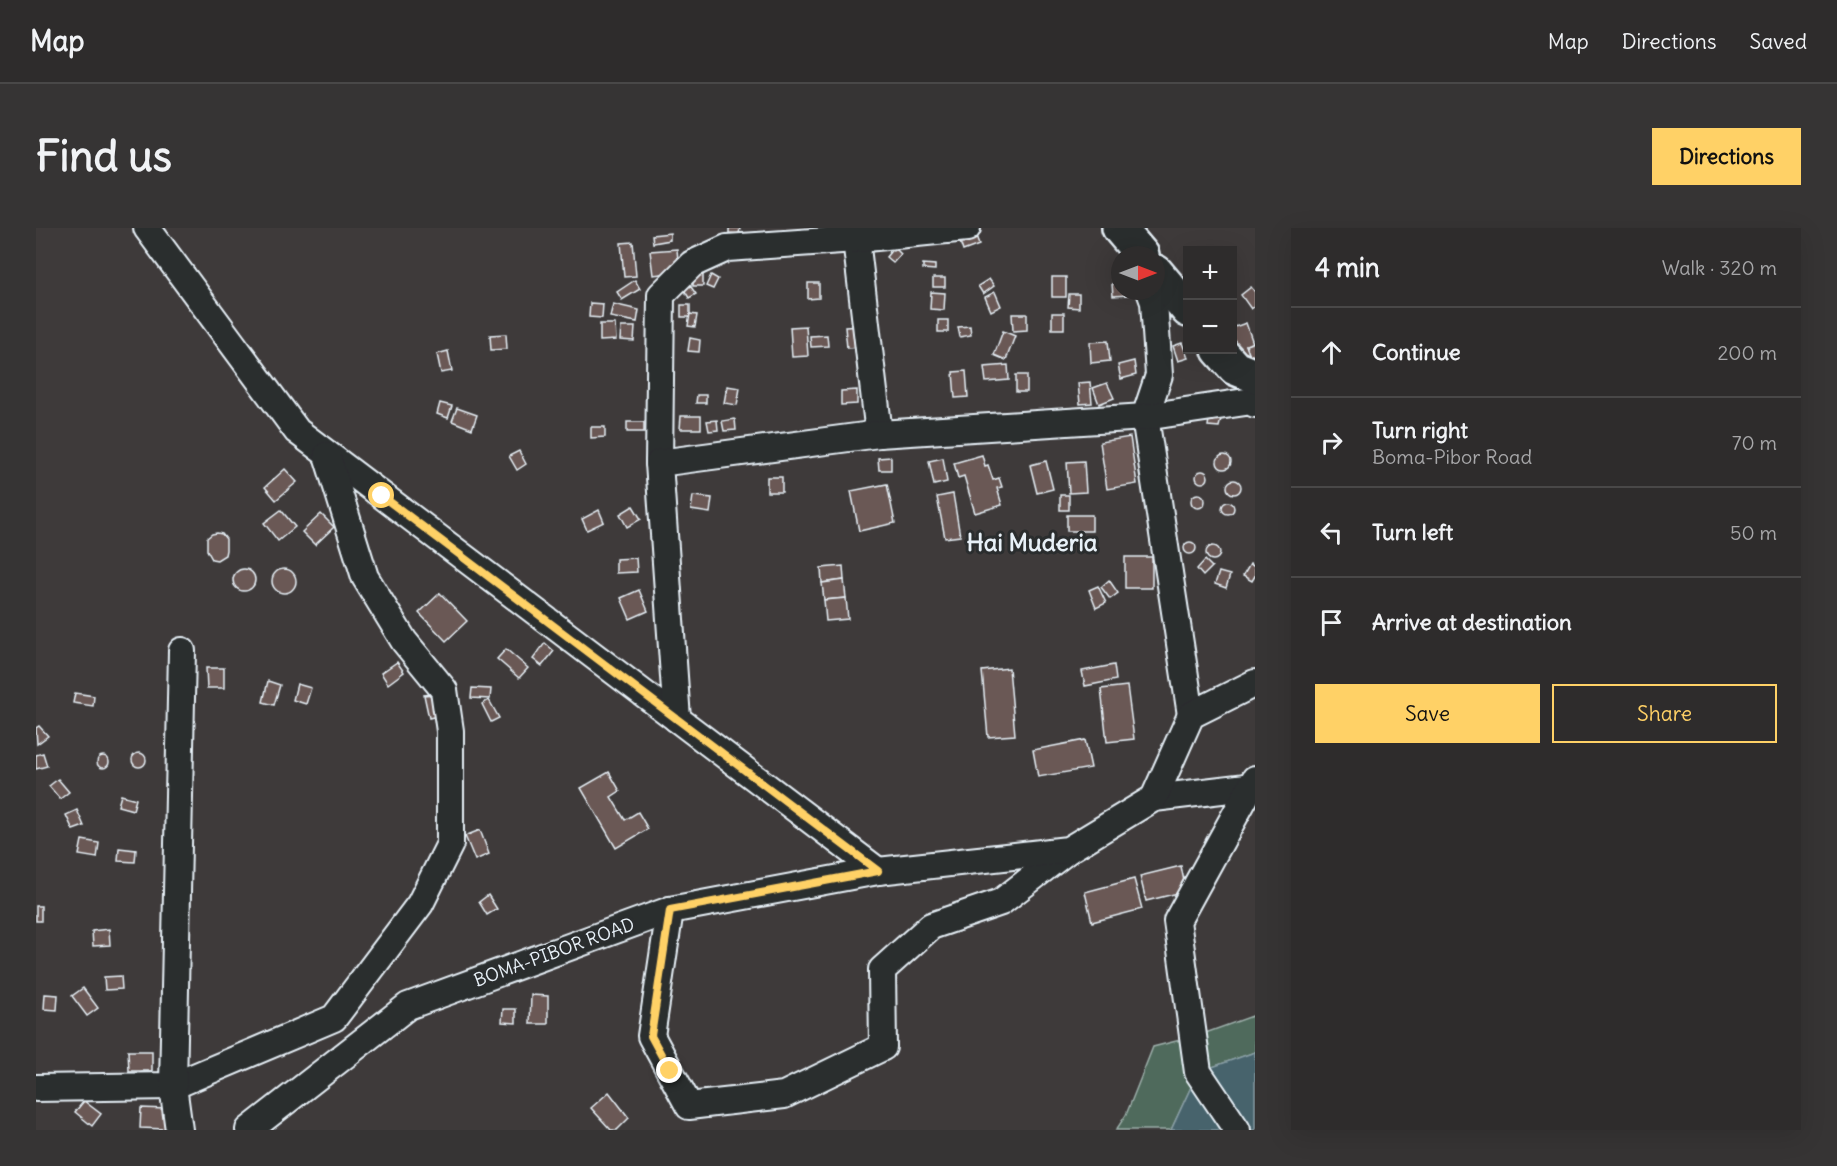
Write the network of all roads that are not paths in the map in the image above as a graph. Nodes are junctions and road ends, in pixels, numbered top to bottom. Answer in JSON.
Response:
{"nodes":[{"id":1,"x":147,"y":228,"type":"edge"},
{"id":2,"x":967,"y":228,"type":"edge"},
{"id":3,"x":856,"y":240,"type":"junction"},
{"id":4,"x":1165,"y":283,"type":"edge"},
{"id":5,"x":1154,"y":300,"type":"edge"},
{"id":6,"x":1183,"y":304,"type":"edge"},
{"id":7,"x":1223,"y":354,"type":"edge"},
{"id":8,"x":1255,"y":376,"type":"edge"},
{"id":9,"x":1255,"y":404,"type":"edge"},
{"id":10,"x":1145,"y":417,"type":"junction"},
{"id":11,"x":879,"y":434,"type":"junction"},
{"id":12,"x":327,"y":455,"type":"junction"},
{"id":13,"x":659,"y":463,"type":"junction"},
{"id":14,"x":182,"y":651,"type":"dead end"},
{"id":15,"x":1255,"y":683,"type":"edge"},
{"id":16,"x":1191,"y":715,"type":"junction"},
{"id":17,"x":676,"y":719,"type":"junction"},
{"id":18,"x":1254,"y":784,"type":"edge"},
{"id":19,"x":1154,"y":798,"type":"junction"},
{"id":20,"x":1068,"y":850,"type":"junction"},
{"id":21,"x":878,"y":871,"type":"junction"},
{"id":22,"x":670,"y":910,"type":"junction"},
{"id":23,"x":173,"y":1086,"type":"junction"},
{"id":24,"x":36,"y":1088,"type":"edge"},
{"id":25,"x":179,"y":1130,"type":"edge"},
{"id":26,"x":249,"y":1130,"type":"edge"},
{"id":27,"x":1237,"y":1130,"type":"edge"}],
"edges":[{"from":1,"to":12,"type":"street"},
{"from":2,"to":3,"type":"street"},
{"from":3,"to":11,"type":"street"},
{"from":3,"to":13,"type":"street"},
{"from":4,"to":6,"type":"street"},
{"from":5,"to":10,"type":"street"},
{"from":7,"to":8,"type":"street"},
{"from":9,"to":10,"type":"street"},
{"from":10,"to":11,"type":"street"},
{"from":10,"to":16,"type":"street"},
{"from":11,"to":13,"type":"street"},
{"from":12,"to":17,"type":"street"},
{"from":12,"to":23,"type":"street"},
{"from":13,"to":17,"type":"street"},
{"from":14,"to":23,"type":"street"},
{"from":15,"to":16,"type":"street"},
{"from":16,"to":19,"type":"street"},
{"from":17,"to":21,"type":"street"},
{"from":18,"to":19,"type":"street"},
{"from":18,"to":27,"type":"street"},
{"from":19,"to":20,"type":"street","name":"BOMA-PIBOR ROAD"},
{"from":20,"to":21,"type":"street","name":"BOMA-PIBOR ROAD"},
{"from":20,"to":22,"type":"street"},
{"from":21,"to":22,"type":"street","name":"BOMA-PIBOR ROAD"},
{"from":22,"to":26,"type":"street","name":"BOMA-PIBOR ROAD"},
{"from":23,"to":24,"type":"street"},
{"from":23,"to":25,"type":"street"}]}
